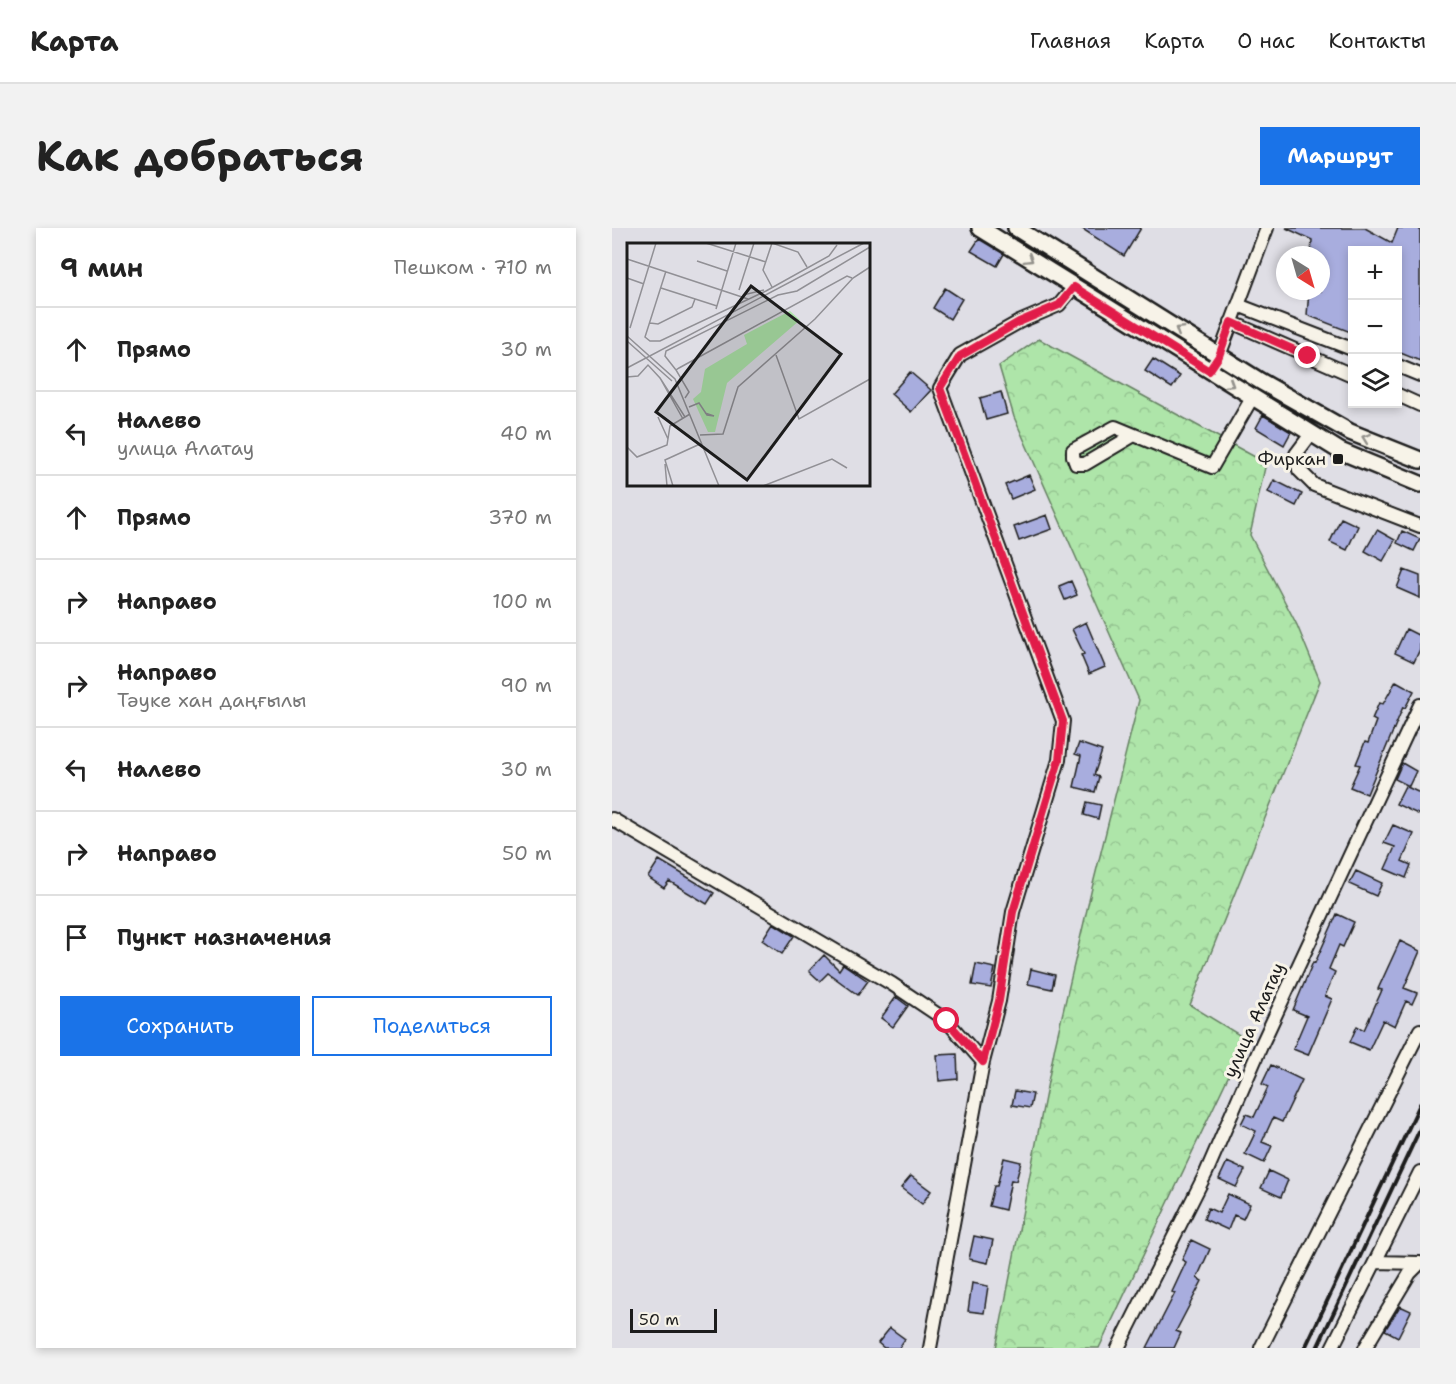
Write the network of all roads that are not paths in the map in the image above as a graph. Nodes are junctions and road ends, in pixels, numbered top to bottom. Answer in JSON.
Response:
{"nodes":[{"id":1,"x":980,"y":228,"type":"edge"},
{"id":2,"x":1266,"y":228,"type":"edge"},
{"id":3,"x":1026,"y":230,"type":"edge"},
{"id":4,"x":1059,"y":255,"type":"junction"},
{"id":5,"x":1049,"y":271,"type":"junction"},
{"id":6,"x":1074,"y":287,"type":"junction"},
{"id":7,"x":1238,"y":305,"type":"junction"},
{"id":8,"x":1231,"y":322,"type":"junction"},
{"id":9,"x":1348,"y":347,"type":"edge"},
{"id":10,"x":1219,"y":356,"type":"junction"},
{"id":11,"x":1402,"y":368,"type":"edge"},
{"id":12,"x":1209,"y":371,"type":"junction"},
{"id":13,"x":1348,"y":373,"type":"edge"},
{"id":14,"x":1420,"y":375,"type":"edge"},
{"id":15,"x":1402,"y":397,"type":"edge"},
{"id":16,"x":1252,"y":398,"type":"junction"},
{"id":17,"x":1420,"y":405,"type":"edge"},
{"id":18,"x":1311,"y":434,"type":"junction"},
{"id":19,"x":1134,"y":435,"type":"dead end"},
{"id":20,"x":1420,"y":460,"type":"edge"},
{"id":21,"x":1420,"y":484,"type":"edge"},
{"id":22,"x":1420,"y":526,"type":"edge"},
{"id":23,"x":1420,"y":705,"type":"edge"},
{"id":24,"x":612,"y":819,"type":"edge"},
{"id":25,"x":1420,"y":1030,"type":"edge"},
{"id":26,"x":983,"y":1062,"type":"junction"},
{"id":27,"x":1420,"y":1172,"type":"edge"},
{"id":28,"x":1375,"y":1262,"type":"junction"},
{"id":29,"x":1420,"y":1263,"type":"edge"},
{"id":30,"x":930,"y":1348,"type":"edge"},
{"id":31,"x":1118,"y":1348,"type":"edge"},
{"id":32,"x":1261,"y":1348,"type":"edge"},
{"id":33,"x":1332,"y":1348,"type":"edge"},
{"id":34,"x":1365,"y":1348,"type":"edge"}],
"edges":[{"from":1,"to":5,"type":"main road","one_way":true},
{"from":2,"to":7,"type":"street"},
{"from":3,"to":4,"type":"main road"},
{"from":4,"to":5,"type":"main road"},
{"from":10,"to":4,"type":"main road","one_way":true},
{"from":5,"to":6,"type":"main road"},
{"from":6,"to":12,"type":"main road"},
{"from":6,"to":26,"type":"street"},
{"from":7,"to":8,"type":"street"},
{"from":7,"to":9,"type":"street"},
{"from":8,"to":10,"type":"street"},
{"from":8,"to":13,"type":"street"},
{"from":10,"to":12,"type":"street"},
{"from":20,"to":10,"type":"main road","one_way":true},
{"from":11,"to":14,"type":"street"},
{"from":12,"to":16,"type":"main road","one_way":true},
{"from":15,"to":17,"type":"street"},
{"from":16,"to":18,"type":"main road"},
{"from":16,"to":19,"type":"street"},
{"from":18,"to":21,"type":"main road"},
{"from":18,"to":22,"type":"street"},
{"from":23,"to":31,"type":"street","name":"улица Алатау"},
{"from":24,"to":26,"type":"street"},
{"from":25,"to":32,"type":"street"},
{"from":26,"to":30,"type":"street"},
{"from":27,"to":28,"type":"street"},
{"from":28,"to":29,"type":"street"},
{"from":28,"to":33,"type":"street"},
{"from":29,"to":34,"type":"street"}]}
